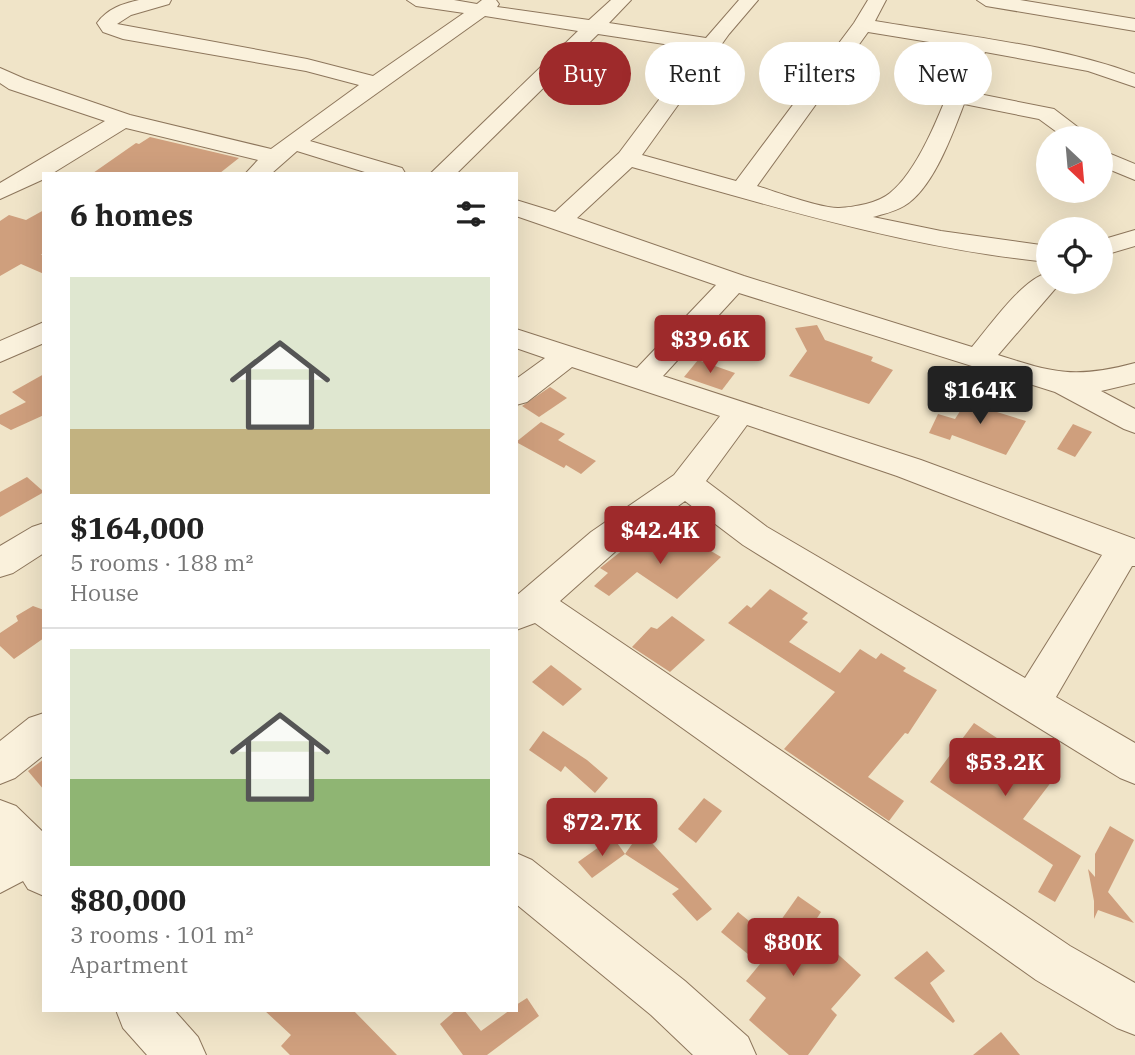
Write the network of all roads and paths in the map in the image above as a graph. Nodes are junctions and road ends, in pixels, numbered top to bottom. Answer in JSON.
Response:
{"nodes":[{"id":1,"x":162,"y":0,"type":"edge"},
{"id":2,"x":416,"y":0,"type":"edge"},
{"id":3,"x":622,"y":0,"type":"edge"},
{"id":4,"x":749,"y":0,"type":"edge"},
{"id":5,"x":877,"y":0,"type":"edge"},
{"id":6,"x":986,"y":0,"type":"edge"},
{"id":7,"x":488,"y":5,"type":"edge"},
{"id":8,"x":1056,"y":6,"type":"edge"},
{"id":9,"x":863,"y":25,"type":"junction"},
{"id":10,"x":1135,"y":25,"type":"edge"},
{"id":11,"x":591,"y":27,"type":"junction"},
{"id":12,"x":691,"y":42,"type":"edge"},
{"id":13,"x":714,"y":42,"type":"edge"},
{"id":14,"x":966,"y":42,"type":"edge"},
{"id":15,"x":992,"y":47,"type":"edge"},
{"id":16,"x":0,"y":74,"type":"edge"},
{"id":17,"x":1135,"y":81,"type":"edge"},
{"id":18,"x":376,"y":83,"type":"junction"},
{"id":19,"x":36,"y":90,"type":"junction"},
{"id":20,"x":0,"y":98,"type":"edge"},
{"id":21,"x":992,"y":103,"type":"edge"},
{"id":22,"x":666,"y":105,"type":"edge"},
{"id":23,"x":951,"y":105,"type":"edge"},
{"id":24,"x":123,"y":120,"type":"junction"},
{"id":25,"x":1063,"y":126,"type":"edge"},
{"id":26,"x":285,"y":150,"type":"junction"},
{"id":27,"x":627,"y":158,"type":"junction"},
{"id":28,"x":1113,"y":163,"type":"edge"},
{"id":29,"x":259,"y":172,"type":"edge"},
{"id":30,"x":388,"y":172,"type":"edge"},
{"id":31,"x":444,"y":172,"type":"edge"},
{"id":32,"x":1135,"y":173,"type":"edge"},
{"id":33,"x":7,"y":188,"type":"edge"},
{"id":34,"x":742,"y":189,"type":"junction"},
{"id":35,"x":518,"y":209,"type":"edge"},
{"id":36,"x":836,"y":216,"type":"junction"},
{"id":37,"x":560,"y":221,"type":"junction"},
{"id":38,"x":1135,"y":238,"type":"edge"},
{"id":39,"x":1113,"y":244,"type":"edge"},
{"id":40,"x":1036,"y":253,"type":"edge"},
{"id":41,"x":734,"y":282,"type":"junction"},
{"id":42,"x":1036,"y":293,"type":"edge"},
{"id":43,"x":42,"y":332,"type":"edge"},
{"id":44,"x":518,"y":339,"type":"edge"},
{"id":45,"x":0,"y":354,"type":"edge"},
{"id":46,"x":566,"y":356,"type":"junction"},
{"id":47,"x":979,"y":359,"type":"junction"},
{"id":48,"x":1135,"y":373,"type":"edge"},
{"id":49,"x":644,"y":379,"type":"junction"},
{"id":50,"x":1066,"y":385,"type":"junction"},
{"id":51,"x":518,"y":393,"type":"edge"},
{"id":52,"x":740,"y":411,"type":"junction"},
{"id":53,"x":1135,"y":422,"type":"edge"},
{"id":54,"x":686,"y":483,"type":"junction"},
{"id":55,"x":42,"y":537,"type":"edge"},
{"id":56,"x":1130,"y":551,"type":"edge"},
{"id":57,"x":0,"y":563,"type":"edge"},
{"id":58,"x":526,"y":610,"type":"edge"},
{"id":59,"x":1032,"y":702,"type":"junction"},
{"id":60,"x":42,"y":733,"type":"edge"},
{"id":61,"x":0,"y":765,"type":"edge"},
{"id":62,"x":1135,"y":765,"type":"edge"},
{"id":63,"x":518,"y":877,"type":"edge"},
{"id":64,"x":1135,"y":1010,"type":"edge"},
{"id":65,"x":143,"y":1012,"type":"edge"},
{"id":66,"x":180,"y":1055,"type":"edge"},
{"id":67,"x":730,"y":1055,"type":"edge"}],
"edges":[{"from":1,"to":18,"type":"street"},
{"from":2,"to":7,"type":"street"},
{"from":3,"to":11,"type":"street"},
{"from":4,"to":13,"type":"street"},
{"from":5,"to":9,"type":"street"},
{"from":6,"to":8,"type":"street"},
{"from":7,"to":11,"type":"street"},
{"from":7,"to":18,"type":"street"},
{"from":8,"to":10,"type":"street"},
{"from":9,"to":14,"type":"street"},
{"from":9,"to":34,"type":"street"},
{"from":11,"to":12,"type":"street"},
{"from":11,"to":31,"type":"street"},
{"from":15,"to":17,"type":"street"},
{"from":16,"to":19,"type":"street"},
{"from":18,"to":26,"type":"street"},
{"from":19,"to":20,"type":"street"},
{"from":19,"to":24,"type":"street"},
{"from":21,"to":25,"type":"street"},
{"from":22,"to":27,"type":"street"},
{"from":23,"to":36,"type":"street"},
{"from":24,"to":26,"type":"street"},
{"from":24,"to":33,"type":"street"},
{"from":26,"to":29,"type":"street"},
{"from":26,"to":30,"type":"street"},
{"from":27,"to":34,"type":"street"},
{"from":27,"to":37,"type":"street"},
{"from":28,"to":32,"type":"street"},
{"from":34,"to":36,"type":"street"},
{"from":35,"to":37,"type":"street"},
{"from":36,"to":40,"type":"street"},
{"from":37,"to":41,"type":"street"},
{"from":38,"to":39,"type":"street"},
{"from":41,"to":47,"type":"street"},
{"from":41,"to":49,"type":"street"},
{"from":42,"to":47,"type":"street"},
{"from":43,"to":45,"type":"street"},
{"from":44,"to":46,"type":"street"},
{"from":46,"to":49,"type":"street"},
{"from":46,"to":51,"type":"street"},
{"from":47,"to":50,"type":"street"},
{"from":48,"to":50,"type":"street"},
{"from":49,"to":52,"type":"street"},
{"from":50,"to":53,"type":"street"},
{"from":52,"to":54,"type":"street"},
{"from":52,"to":56,"type":"street"},
{"from":54,"to":58,"type":"street"},
{"from":54,"to":59,"type":"street"},
{"from":55,"to":57,"type":"street"},
{"from":56,"to":59,"type":"street"},
{"from":58,"to":64,"type":"street"},
{"from":59,"to":62,"type":"street"},
{"from":60,"to":61,"type":"street"},
{"from":63,"to":67,"type":"street"},
{"from":65,"to":66,"type":"street"}]}
